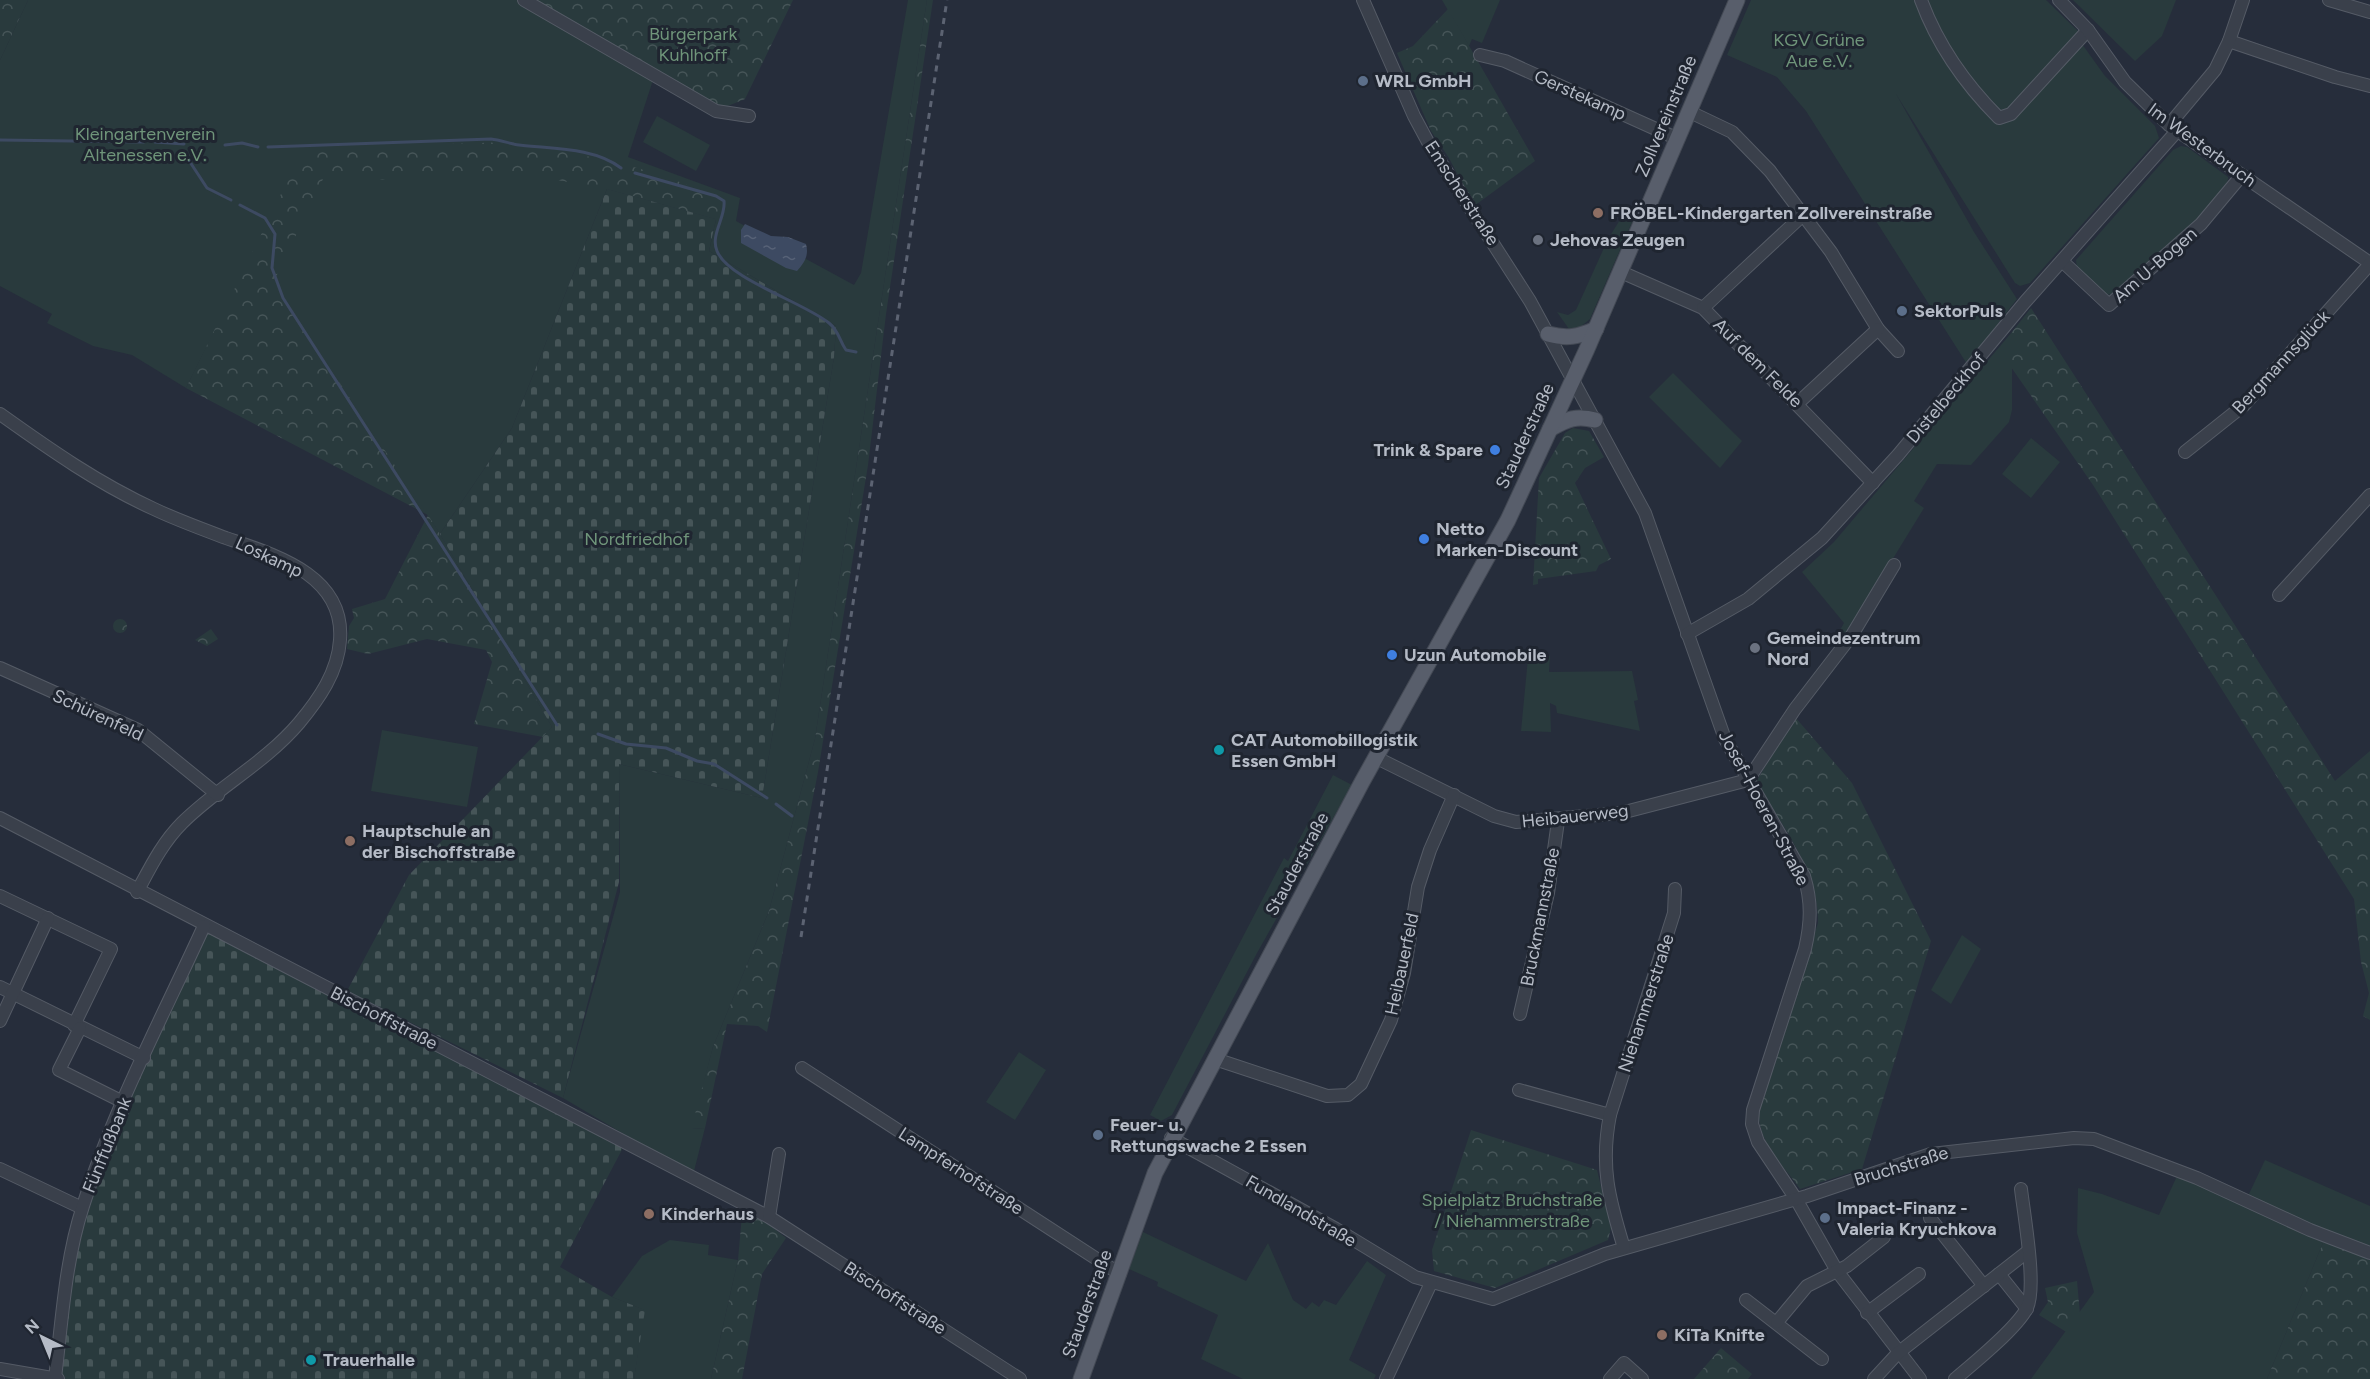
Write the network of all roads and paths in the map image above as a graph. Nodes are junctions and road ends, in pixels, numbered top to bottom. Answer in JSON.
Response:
{"nodes":[{"id":1,"x":525,"y":0,"type":"edge"},
{"id":2,"x":1363,"y":0,"type":"edge"},
{"id":3,"x":1737,"y":0,"type":"edge"},
{"id":4,"x":1921,"y":0,"type":"edge"},
{"id":5,"x":2059,"y":0,"type":"edge"},
{"id":6,"x":2243,"y":0,"type":"edge"},
{"id":7,"x":2329,"y":0,"type":"edge"},
{"id":8,"x":2348,"y":3,"type":"edge"},
{"id":9,"x":2370,"y":12,"type":"edge"},
{"id":10,"x":2088,"y":30,"type":"junction"},
{"id":11,"x":2229,"y":41,"type":"junction"},
{"id":12,"x":1480,"y":55,"type":"dead end"},
{"id":13,"x":2370,"y":86,"type":"edge"},
{"id":14,"x":1690,"y":112,"type":"junction"},
{"id":15,"x":749,"y":116,"type":"dead end"},
{"id":16,"x":2173,"y":128,"type":"junction"},
{"id":17,"x":1678,"y":139,"type":"junction"},
{"id":18,"x":2242,"y":175,"type":"junction"},
{"id":19,"x":1804,"y":214,"type":"junction"},
{"id":20,"x":2062,"y":261,"type":"junction"},
{"id":21,"x":2370,"y":263,"type":"edge"},
{"id":22,"x":1621,"y":272,"type":"junction"},
{"id":23,"x":1703,"y":308,"type":"junction"},
{"id":24,"x":1596,"y":329,"type":"junction"},
{"id":25,"x":1878,"y":329,"type":"junction"},
{"id":26,"x":1548,"y":334,"type":"junction"},
{"id":27,"x":1898,"y":351,"type":"dead end"},
{"id":28,"x":1574,"y":379,"type":"junction"},
{"id":29,"x":1798,"y":403,"type":"junction"},
{"id":30,"x":0,"y":414,"type":"edge"},
{"id":31,"x":1595,"y":420,"type":"junction"},
{"id":32,"x":1550,"y":429,"type":"junction"},
{"id":33,"x":2185,"y":452,"type":"dead end"},
{"id":34,"x":1873,"y":483,"type":"junction"},
{"id":35,"x":2370,"y":495,"type":"edge"},
{"id":36,"x":1894,"y":565,"type":"dead end"},
{"id":37,"x":2279,"y":595,"type":"dead end"},
{"id":38,"x":1687,"y":634,"type":"junction"},
{"id":39,"x":0,"y":668,"type":"edge"},
{"id":40,"x":1377,"y":758,"type":"junction"},
{"id":41,"x":1748,"y":780,"type":"junction"},
{"id":42,"x":218,"y":795,"type":"junction"},
{"id":43,"x":1454,"y":795,"type":"junction"},
{"id":44,"x":0,"y":818,"type":"edge"},
{"id":45,"x":1558,"y":821,"type":"junction"},
{"id":46,"x":1675,"y":889,"type":"dead end"},
{"id":47,"x":137,"y":891,"type":"junction"},
{"id":48,"x":0,"y":896,"type":"edge"},
{"id":49,"x":48,"y":918,"type":"junction"},
{"id":50,"x":204,"y":926,"type":"junction"},
{"id":51,"x":6,"y":990,"type":"edge"},
{"id":52,"x":1520,"y":1014,"type":"dead end"},
{"id":53,"x":0,"y":1021,"type":"edge"},
{"id":54,"x":77,"y":1026,"type":"junction"},
{"id":55,"x":144,"y":1058,"type":"junction"},
{"id":56,"x":1215,"y":1059,"type":"junction"},
{"id":57,"x":802,"y":1068,"type":"dead end"},
{"id":58,"x":1520,"y":1090,"type":"dead end"},
{"id":59,"x":123,"y":1102,"type":"junction"},
{"id":60,"x":1610,"y":1114,"type":"junction"},
{"id":61,"x":1171,"y":1138,"type":"junction"},
{"id":62,"x":779,"y":1154,"type":"dead end"},
{"id":63,"x":0,"y":1169,"type":"edge"},
{"id":64,"x":2021,"y":1189,"type":"dead end"},
{"id":65,"x":1796,"y":1199,"type":"junction"},
{"id":66,"x":82,"y":1208,"type":"junction"},
{"id":67,"x":769,"y":1218,"type":"junction"},
{"id":68,"x":1930,"y":1218,"type":"dead end"},
{"id":69,"x":1884,"y":1238,"type":"dead end"},
{"id":70,"x":1624,"y":1248,"type":"junction"},
{"id":71,"x":2027,"y":1252,"type":"junction"},
{"id":72,"x":2370,"y":1253,"type":"edge"},
{"id":73,"x":1837,"y":1271,"type":"junction"},
{"id":74,"x":1120,"y":1274,"type":"junction"},
{"id":75,"x":1919,"y":1274,"type":"dead end"},
{"id":76,"x":1999,"y":1274,"type":"junction"},
{"id":77,"x":1431,"y":1283,"type":"junction"},
{"id":78,"x":1983,"y":1286,"type":"junction"},
{"id":79,"x":1746,"y":1300,"type":"dead end"},
{"id":80,"x":2027,"y":1309,"type":"junction"},
{"id":81,"x":1867,"y":1313,"type":"junction"},
{"id":82,"x":1777,"y":1322,"type":"junction"},
{"id":83,"x":1898,"y":1353,"type":"junction"},
{"id":84,"x":1822,"y":1359,"type":"dead end"},
{"id":85,"x":0,"y":1369,"type":"edge"},
{"id":86,"x":1639,"y":1377,"type":"edge"},
{"id":87,"x":56,"y":1378,"type":"edge"},
{"id":88,"x":1020,"y":1379,"type":"edge"},
{"id":89,"x":1081,"y":1379,"type":"edge"},
{"id":90,"x":1386,"y":1379,"type":"edge"},
{"id":91,"x":1610,"y":1379,"type":"edge"},
{"id":92,"x":1874,"y":1379,"type":"edge"},
{"id":93,"x":1920,"y":1379,"type":"edge"},
{"id":94,"x":1955,"y":1379,"type":"edge"}],
"edges":[{"from":1,"to":15,"type":"street"},
{"from":2,"to":26,"type":"street","name":"Emscherstraße"},
{"from":3,"to":14,"type":"main road","name":"Zollvereinstraße"},
{"from":4,"to":10,"type":"street"},
{"from":5,"to":10,"type":"street","name":"Im Westerbruch"},
{"from":6,"to":11,"type":"street","name":"Distelbeckhof"},
{"from":7,"to":8,"type":"street"},
{"from":8,"to":9,"type":"street"},
{"from":10,"to":16,"type":"street","name":"Im Westerbruch"},
{"from":11,"to":13,"type":"street"},
{"from":11,"to":16,"type":"street","name":"Distelbeckhof"},
{"from":12,"to":17,"type":"street","name":"Gerstekamp"},
{"from":14,"to":17,"type":"main road","name":"Zollvereinstraße"},
{"from":14,"to":19,"type":"street"},
{"from":16,"to":18,"type":"street","name":"Im Westerbruch"},
{"from":16,"to":20,"type":"street","name":"Distelbeckhof"},
{"from":17,"to":22,"type":"main road","name":"Zollvereinstraße"},
{"from":18,"to":20,"type":"street","name":"Am U-Bogen"},
{"from":18,"to":21,"type":"street","name":"Im Westerbruch"},
{"from":19,"to":23,"type":"street"},
{"from":19,"to":25,"type":"street"},
{"from":20,"to":34,"type":"street","name":"Distelbeckhof"},
{"from":21,"to":33,"type":"street","name":"Bergmannsglück"},
{"from":22,"to":23,"type":"street","name":"Auf dem Felde"},
{"from":22,"to":24,"type":"main road","name":"Zollvereinstraße"},
{"from":23,"to":29,"type":"street","name":"Auf dem Felde"},
{"from":24,"to":26,"type":"main road"},
{"from":24,"to":28,"type":"main road","name":"Zollvereinstraße"},
{"from":25,"to":27,"type":"street"},
{"from":25,"to":29,"type":"street"},
{"from":26,"to":28,"type":"street","name":"Emscherstraße"},
{"from":28,"to":31,"type":"street","name":"Josef-Hoeren-Straße"},
{"from":28,"to":32,"type":"main road","name":"Stauderstraße"},
{"from":29,"to":34,"type":"street","name":"Auf dem Felde"},
{"from":30,"to":42,"type":"street","name":"Loskamp"},
{"from":31,"to":32,"type":"main road"},
{"from":31,"to":38,"type":"street","name":"Josef-Hoeren-Straße"},
{"from":32,"to":40,"type":"main road","name":"Stauderstraße"},
{"from":34,"to":38,"type":"street","name":"Distelbeckhof"},
{"from":35,"to":37,"type":"street"},
{"from":36,"to":41,"type":"street"},
{"from":38,"to":41,"type":"street","name":"Josef-Hoeren-Straße"},
{"from":39,"to":42,"type":"street","name":"Schürenfeld"},
{"from":40,"to":43,"type":"street","name":"Heibauerweg"},
{"from":40,"to":56,"type":"main road","name":"Stauderstraße"},
{"from":41,"to":45,"type":"street","name":"Heibauerweg"},
{"from":41,"to":65,"type":"street","name":"Josef-Hoeren-Straße"},
{"from":42,"to":47,"type":"street","name":"Loskamp"},
{"from":43,"to":45,"type":"street","name":"Heibauerweg"},
{"from":43,"to":56,"type":"street","name":"Heibauerfeld"},
{"from":44,"to":47,"type":"street","name":"Bischoffstraße"},
{"from":45,"to":52,"type":"street","name":"Bruckmannstraße"},
{"from":46,"to":60,"type":"street","name":"Niehammerstraße"},
{"from":47,"to":50,"type":"street","name":"Bischoffstraße"},
{"from":48,"to":49,"type":"street"},
{"from":49,"to":51,"type":"street"},
{"from":49,"to":54,"type":"street"},
{"from":50,"to":55,"type":"street","name":"Fünffußbank"},
{"from":50,"to":67,"type":"street","name":"Bischoffstraße"},
{"from":51,"to":53,"type":"street"},
{"from":51,"to":54,"type":"street"},
{"from":54,"to":55,"type":"street"},
{"from":54,"to":59,"type":"street"},
{"from":55,"to":59,"type":"street","name":"Fünffußbank"},
{"from":56,"to":61,"type":"main road","name":"Stauderstraße"},
{"from":57,"to":74,"type":"street","name":"Lampferhofstraße"},
{"from":58,"to":60,"type":"street"},
{"from":59,"to":66,"type":"street","name":"Fünffußbank"},
{"from":60,"to":70,"type":"street","name":"Niehammerstraße"},
{"from":61,"to":74,"type":"main road","name":"Stauderstraße"},
{"from":61,"to":77,"type":"street","name":"Fundlandstraße"},
{"from":62,"to":67,"type":"street"},
{"from":63,"to":66,"type":"street"},
{"from":64,"to":71,"type":"street"},
{"from":65,"to":70,"type":"street","name":"Bruchstraße"},
{"from":65,"to":72,"type":"street","name":"Bruchstraße"},
{"from":65,"to":73,"type":"street","name":"Josef-Hoeren-Straße"},
{"from":66,"to":87,"type":"street","name":"Fünffußbank"},
{"from":67,"to":88,"type":"street","name":"Bischoffstraße"},
{"from":68,"to":78,"type":"street"},
{"from":69,"to":73,"type":"street"},
{"from":70,"to":77,"type":"street","name":"Bruchstraße"},
{"from":71,"to":76,"type":"street"},
{"from":71,"to":80,"type":"street"},
{"from":73,"to":81,"type":"street","name":"Josef-Hoeren-Straße"},
{"from":73,"to":82,"type":"street"},
{"from":74,"to":89,"type":"main road","name":"Stauderstraße"},
{"from":75,"to":81,"type":"street"},
{"from":76,"to":78,"type":"street"},
{"from":76,"to":80,"type":"street"},
{"from":77,"to":90,"type":"street"},
{"from":78,"to":83,"type":"street"},
{"from":79,"to":82,"type":"street"},
{"from":80,"to":94,"type":"street"},
{"from":81,"to":83,"type":"street","name":"Josef-Hoeren-Straße"},
{"from":82,"to":84,"type":"street"},
{"from":83,"to":92,"type":"street"},
{"from":83,"to":93,"type":"street","name":"Josef-Hoeren-Straße"},
{"from":85,"to":87,"type":"street"},
{"from":86,"to":91,"type":"street"}]}
